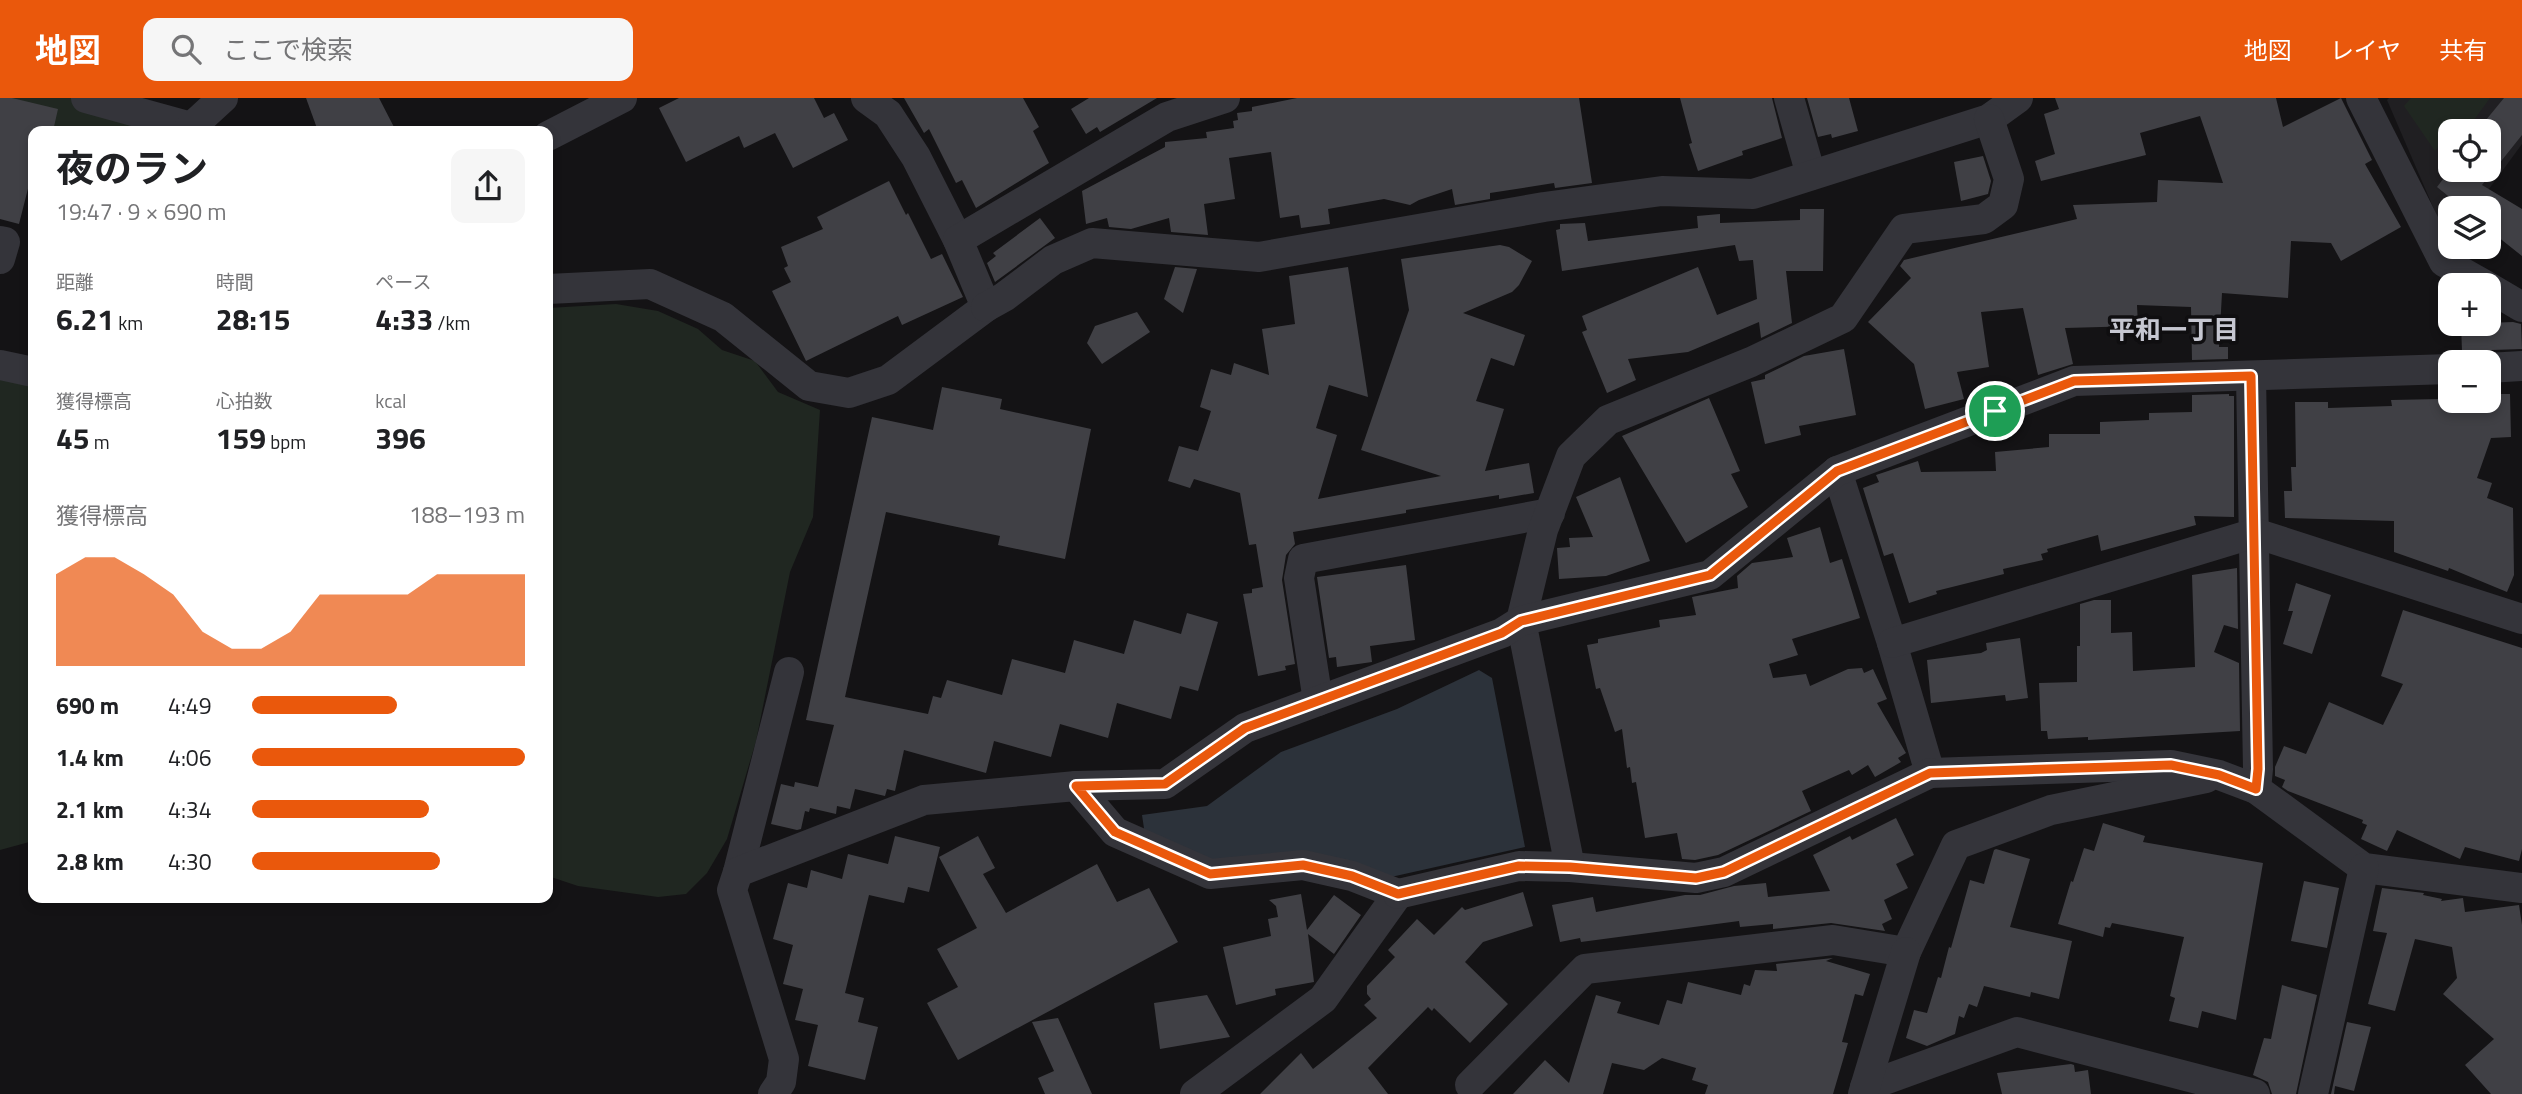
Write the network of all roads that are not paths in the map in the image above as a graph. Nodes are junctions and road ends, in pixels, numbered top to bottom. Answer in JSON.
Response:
{"nodes":[{"id":1,"x":86,"y":98,"type":"edge"},
{"id":2,"x":223,"y":98,"type":"edge"},
{"id":3,"x":622,"y":98,"type":"edge"},
{"id":4,"x":866,"y":98,"type":"edge"},
{"id":5,"x":1225,"y":98,"type":"edge"},
{"id":6,"x":1789,"y":98,"type":"edge"},
{"id":7,"x":2018,"y":98,"type":"edge"},
{"id":8,"x":2361,"y":98,"type":"edge"},
{"id":9,"x":1989,"y":119,"type":"junction"},
{"id":10,"x":179,"y":126,"type":"edge"},
{"id":11,"x":192,"y":126,"type":"edge"},
{"id":12,"x":553,"y":133,"type":"edge"},
{"id":13,"x":1811,"y":175,"type":"junction"},
{"id":14,"x":958,"y":240,"type":"junction"},
{"id":15,"x":0,"y":241,"type":"edge"},
{"id":16,"x":0,"y":259,"type":"edge"},
{"id":17,"x":2464,"y":273,"type":"edge"},
{"id":18,"x":553,"y":289,"type":"edge"},
{"id":19,"x":2501,"y":294,"type":"edge"},
{"id":20,"x":986,"y":307,"type":"junction"},
{"id":21,"x":2522,"y":307,"type":"edge"},
{"id":22,"x":0,"y":365,"type":"edge"},
{"id":23,"x":2522,"y":366,"type":"edge"},
{"id":24,"x":2501,"y":367,"type":"edge"},
{"id":25,"x":2438,"y":369,"type":"edge"},
{"id":26,"x":28,"y":371,"type":"edge"},
{"id":27,"x":2251,"y":376,"type":"junction"},
{"id":28,"x":1837,"y":471,"type":"junction"},
{"id":29,"x":1550,"y":513,"type":"junction"},
{"id":30,"x":2255,"y":533,"type":"junction"},
{"id":31,"x":2522,"y":619,"type":"edge"},
{"id":32,"x":1521,"y":621,"type":"junction"},
{"id":33,"x":1892,"y":643,"type":"junction"},
{"id":34,"x":789,"y":672,"type":"dead end"},
{"id":35,"x":1318,"y":701,"type":"junction"},
{"id":36,"x":1930,"y":773,"type":"junction"},
{"id":37,"x":2219,"y":775,"type":"junction"},
{"id":38,"x":1076,"y":786,"type":"junction"},
{"id":39,"x":2256,"y":789,"type":"junction"},
{"id":40,"x":1570,"y":867,"type":"junction"},
{"id":41,"x":2364,"y":868,"type":"junction"},
{"id":42,"x":738,"y":872,"type":"junction"},
{"id":43,"x":2522,"y":888,"type":"edge"},
{"id":44,"x":1398,"y":894,"type":"junction"},
{"id":45,"x":1906,"y":951,"type":"junction"},
{"id":46,"x":1470,"y":1085,"type":"dead end"},
{"id":47,"x":1864,"y":1091,"type":"edge"},
{"id":48,"x":773,"y":1094,"type":"edge"},
{"id":49,"x":1195,"y":1094,"type":"edge"},
{"id":50,"x":2255,"y":1094,"type":"edge"},
{"id":51,"x":2313,"y":1094,"type":"edge"}],
"edges":[{"from":1,"to":10,"type":"street"},
{"from":2,"to":11,"type":"street"},
{"from":3,"to":12,"type":"street"},
{"from":4,"to":14,"type":"street"},
{"from":5,"to":14,"type":"street"},
{"from":6,"to":13,"type":"street"},
{"from":7,"to":9,"type":"street"},
{"from":8,"to":17,"type":"street"},
{"from":9,"to":13,"type":"street"},
{"from":9,"to":29,"type":"street"},
{"from":13,"to":20,"type":"street"},
{"from":14,"to":20,"type":"street"},
{"from":15,"to":16,"type":"street"},
{"from":18,"to":20,"type":"street"},
{"from":19,"to":21,"type":"street"},
{"from":22,"to":26,"type":"street"},
{"from":23,"to":24,"type":"street"},
{"from":25,"to":27,"type":"street"},
{"from":27,"to":28,"type":"street"},
{"from":27,"to":30,"type":"street"},
{"from":28,"to":32,"type":"street"},
{"from":28,"to":33,"type":"street"},
{"from":29,"to":32,"type":"street"},
{"from":29,"to":35,"type":"street"},
{"from":30,"to":31,"type":"street"},
{"from":30,"to":33,"type":"street"},
{"from":30,"to":39,"type":"street"},
{"from":32,"to":35,"type":"street"},
{"from":32,"to":40,"type":"street"},
{"from":33,"to":36,"type":"street"},
{"from":34,"to":42,"type":"street"},
{"from":35,"to":38,"type":"street"},
{"from":36,"to":37,"type":"street"},
{"from":36,"to":40,"type":"street"},
{"from":37,"to":39,"type":"street"},
{"from":37,"to":45,"type":"street"},
{"from":38,"to":42,"type":"street"},
{"from":38,"to":44,"type":"street"},
{"from":39,"to":41,"type":"street"},
{"from":40,"to":44,"type":"street"},
{"from":41,"to":43,"type":"street"},
{"from":41,"to":51,"type":"street"},
{"from":42,"to":48,"type":"street"},
{"from":44,"to":49,"type":"street"},
{"from":45,"to":46,"type":"street"},
{"from":45,"to":47,"type":"street"},
{"from":47,"to":50,"type":"street"}]}
